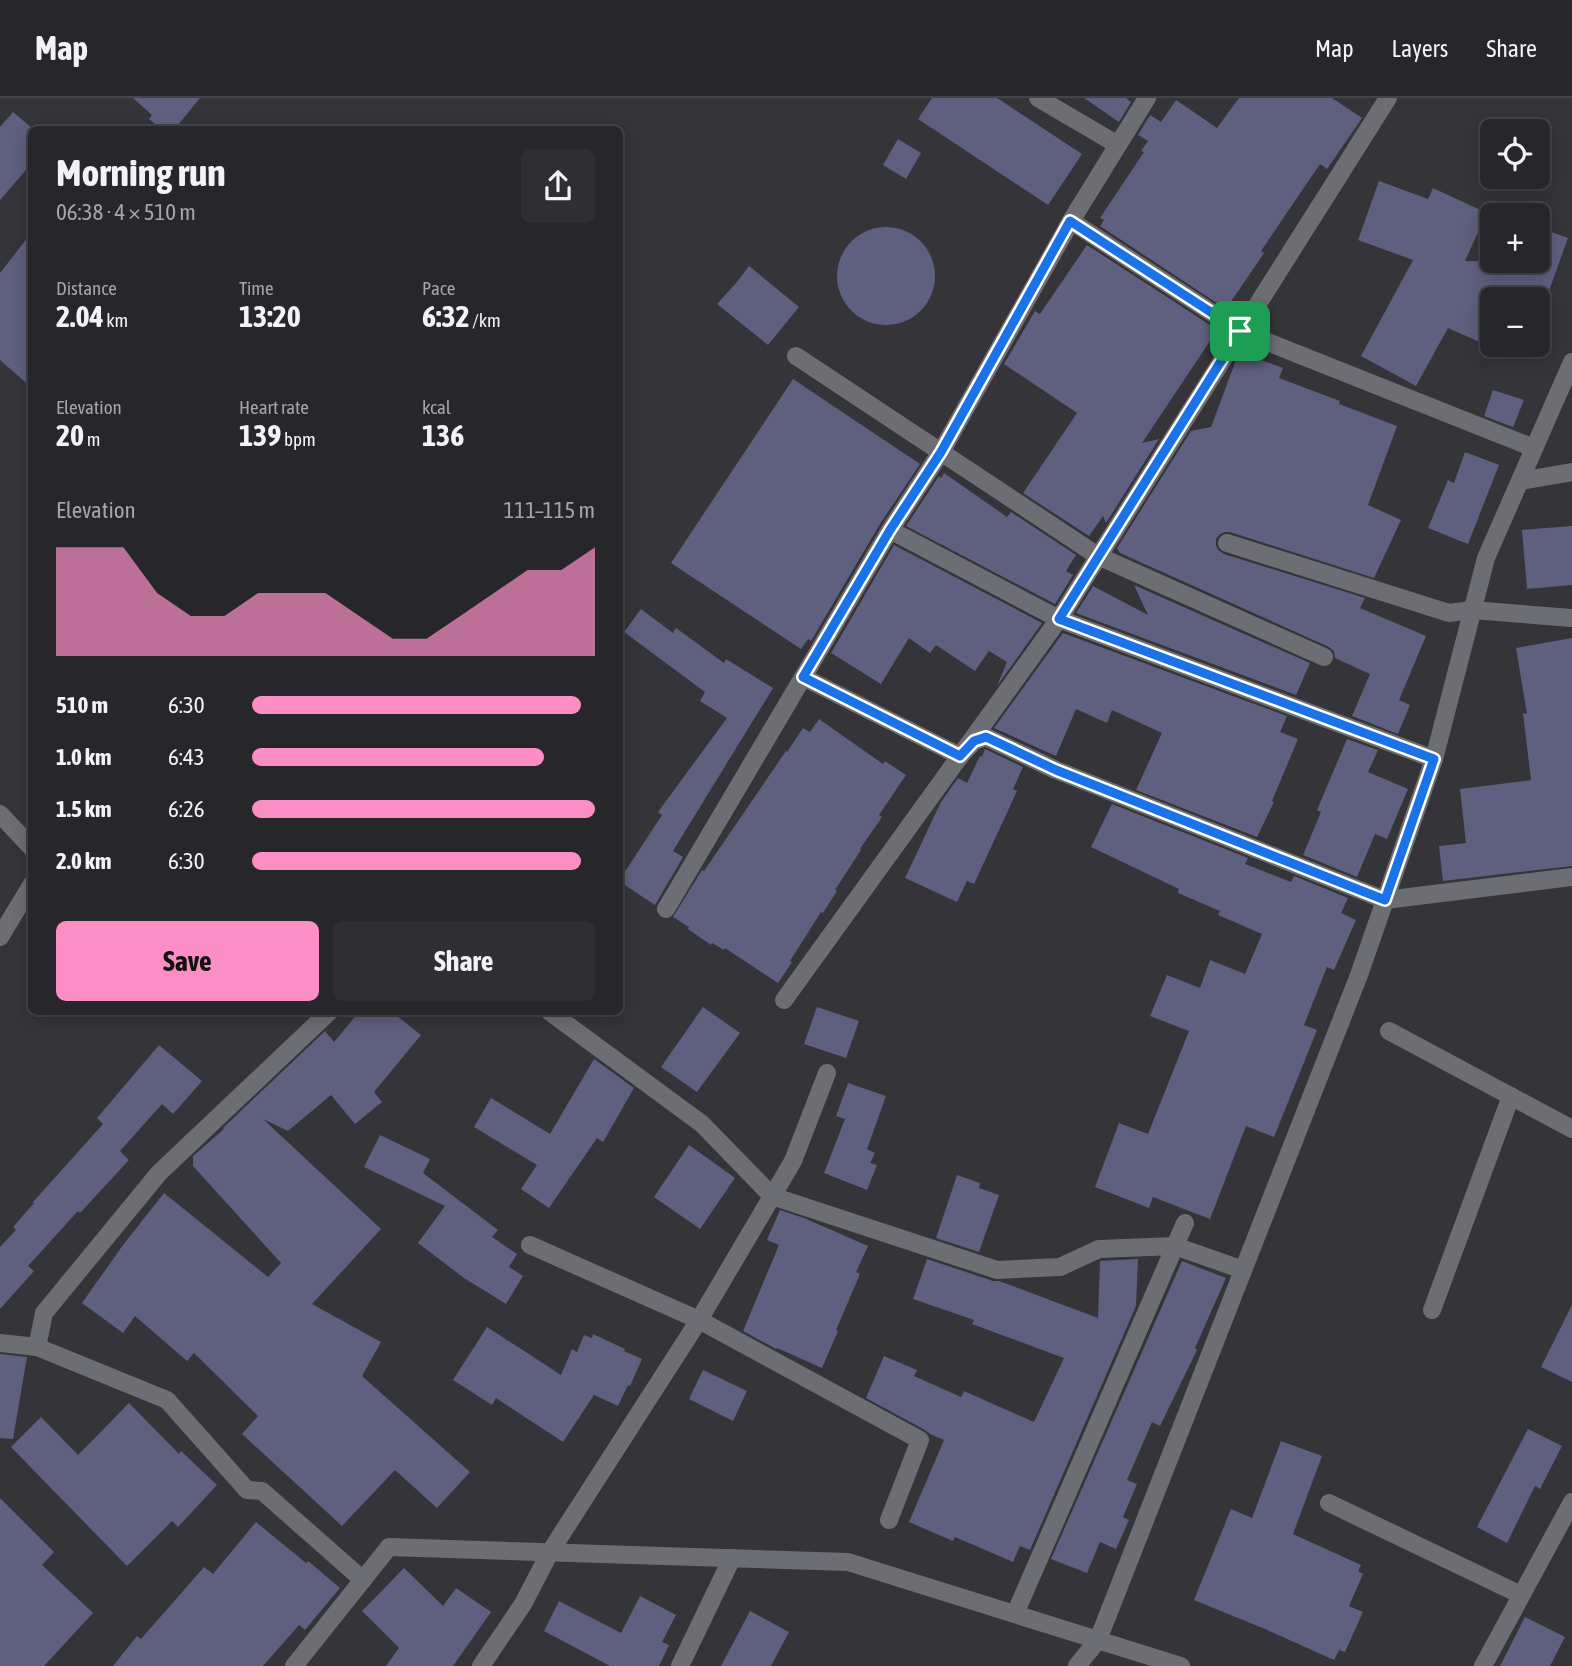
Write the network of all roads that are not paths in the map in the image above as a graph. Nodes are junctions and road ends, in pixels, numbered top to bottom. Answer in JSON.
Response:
{"nodes":[{"id":1,"x":1038,"y":98,"type":"edge"},
{"id":2,"x":1147,"y":98,"type":"edge"},
{"id":3,"x":1388,"y":98,"type":"edge"},
{"id":4,"x":1118,"y":145,"type":"junction"},
{"id":5,"x":1070,"y":221,"type":"junction"},
{"id":6,"x":1240,"y":331,"type":"junction"},
{"id":7,"x":796,"y":356,"type":"dead end"},
{"id":8,"x":1572,"y":362,"type":"edge"},
{"id":9,"x":1534,"y":448,"type":"junction"},
{"id":10,"x":941,"y":452,"type":"junction"},
{"id":11,"x":1572,"y":472,"type":"edge"},
{"id":12,"x":1520,"y":481,"type":"junction"},
{"id":13,"x":890,"y":530,"type":"junction"},
{"id":14,"x":1227,"y":543,"type":"dead end"},
{"id":15,"x":1098,"y":556,"type":"junction"},
{"id":16,"x":1472,"y":611,"type":"junction"},
{"id":17,"x":1572,"y":618,"type":"edge"},
{"id":18,"x":1059,"y":619,"type":"junction"},
{"id":19,"x":1324,"y":657,"type":"dead end"},
{"id":20,"x":803,"y":677,"type":"junction"},
{"id":21,"x":960,"y":756,"type":"junction"},
{"id":22,"x":1434,"y":759,"type":"junction"},
{"id":23,"x":0,"y":814,"type":"edge"},
{"id":24,"x":28,"y":844,"type":"edge"},
{"id":25,"x":1572,"y":877,"type":"edge"},
{"id":26,"x":28,"y":891,"type":"edge"},
{"id":27,"x":1385,"y":900,"type":"junction"},
{"id":28,"x":666,"y":909,"type":"dead end"},
{"id":29,"x":0,"y":937,"type":"edge"},
{"id":30,"x":784,"y":1000,"type":"dead end"},
{"id":31,"x":326,"y":1015,"type":"edge"},
{"id":32,"x":554,"y":1015,"type":"edge"},
{"id":33,"x":1389,"y":1031,"type":"dead end"},
{"id":34,"x":827,"y":1073,"type":"dead end"},
{"id":35,"x":1511,"y":1096,"type":"junction"},
{"id":36,"x":1572,"y":1129,"type":"edge"},
{"id":37,"x":772,"y":1196,"type":"junction"},
{"id":38,"x":1185,"y":1223,"type":"dead end"},
{"id":39,"x":530,"y":1245,"type":"dead end"},
{"id":40,"x":1175,"y":1246,"type":"junction"},
{"id":41,"x":1243,"y":1270,"type":"junction"},
{"id":42,"x":1432,"y":1310,"type":"dead end"},
{"id":43,"x":699,"y":1320,"type":"junction"},
{"id":44,"x":0,"y":1343,"type":"edge"},
{"id":45,"x":37,"y":1347,"type":"junction"},
{"id":46,"x":1572,"y":1502,"type":"edge"},
{"id":47,"x":1329,"y":1503,"type":"dead end"},
{"id":48,"x":889,"y":1520,"type":"dead end"},
{"id":49,"x":550,"y":1552,"type":"junction"},
{"id":50,"x":732,"y":1558,"type":"junction"},
{"id":51,"x":362,"y":1580,"type":"junction"},
{"id":52,"x":1521,"y":1595,"type":"junction"},
{"id":53,"x":1015,"y":1614,"type":"junction"},
{"id":54,"x":1098,"y":1640,"type":"junction"},
{"id":55,"x":294,"y":1666,"type":"edge"},
{"id":56,"x":481,"y":1666,"type":"edge"},
{"id":57,"x":680,"y":1666,"type":"edge"},
{"id":58,"x":1077,"y":1666,"type":"edge"},
{"id":59,"x":1181,"y":1666,"type":"edge"},
{"id":60,"x":1483,"y":1666,"type":"edge"}],
"edges":[{"from":1,"to":4,"type":"street"},
{"from":2,"to":4,"type":"street"},
{"from":3,"to":6,"type":"street"},
{"from":4,"to":5,"type":"street"},
{"from":5,"to":6,"type":"street"},
{"from":5,"to":10,"type":"street"},
{"from":6,"to":9,"type":"street"},
{"from":6,"to":15,"type":"street"},
{"from":7,"to":10,"type":"street"},
{"from":8,"to":9,"type":"street"},
{"from":9,"to":12,"type":"street"},
{"from":10,"to":13,"type":"street"},
{"from":10,"to":15,"type":"street"},
{"from":11,"to":12,"type":"street"},
{"from":12,"to":16,"type":"street"},
{"from":13,"to":18,"type":"street"},
{"from":13,"to":20,"type":"street"},
{"from":14,"to":16,"type":"street"},
{"from":15,"to":18,"type":"street"},
{"from":15,"to":19,"type":"street"},
{"from":16,"to":17,"type":"street"},
{"from":16,"to":22,"type":"street"},
{"from":18,"to":21,"type":"street"},
{"from":18,"to":22,"type":"street"},
{"from":20,"to":21,"type":"street"},
{"from":20,"to":28,"type":"street"},
{"from":21,"to":27,"type":"street"},
{"from":21,"to":30,"type":"street"},
{"from":22,"to":27,"type":"street"},
{"from":23,"to":24,"type":"street"},
{"from":25,"to":27,"type":"street"},
{"from":26,"to":29,"type":"street"},
{"from":27,"to":41,"type":"street"},
{"from":31,"to":45,"type":"street"},
{"from":32,"to":37,"type":"street"},
{"from":33,"to":35,"type":"street"},
{"from":34,"to":37,"type":"street"},
{"from":35,"to":36,"type":"street"},
{"from":35,"to":42,"type":"street"},
{"from":37,"to":40,"type":"street"},
{"from":37,"to":43,"type":"street"},
{"from":38,"to":40,"type":"street"},
{"from":39,"to":43,"type":"street"},
{"from":40,"to":41,"type":"street"},
{"from":40,"to":53,"type":"street"},
{"from":41,"to":54,"type":"street"},
{"from":43,"to":48,"type":"street"},
{"from":43,"to":49,"type":"street"},
{"from":44,"to":45,"type":"street"},
{"from":45,"to":51,"type":"street"},
{"from":46,"to":52,"type":"street"},
{"from":47,"to":52,"type":"street"},
{"from":49,"to":50,"type":"street"},
{"from":49,"to":51,"type":"street"},
{"from":49,"to":56,"type":"street"},
{"from":50,"to":53,"type":"street"},
{"from":50,"to":57,"type":"street"},
{"from":51,"to":55,"type":"street"},
{"from":52,"to":60,"type":"street"},
{"from":53,"to":54,"type":"street"},
{"from":54,"to":58,"type":"street"},
{"from":54,"to":59,"type":"street"}]}
